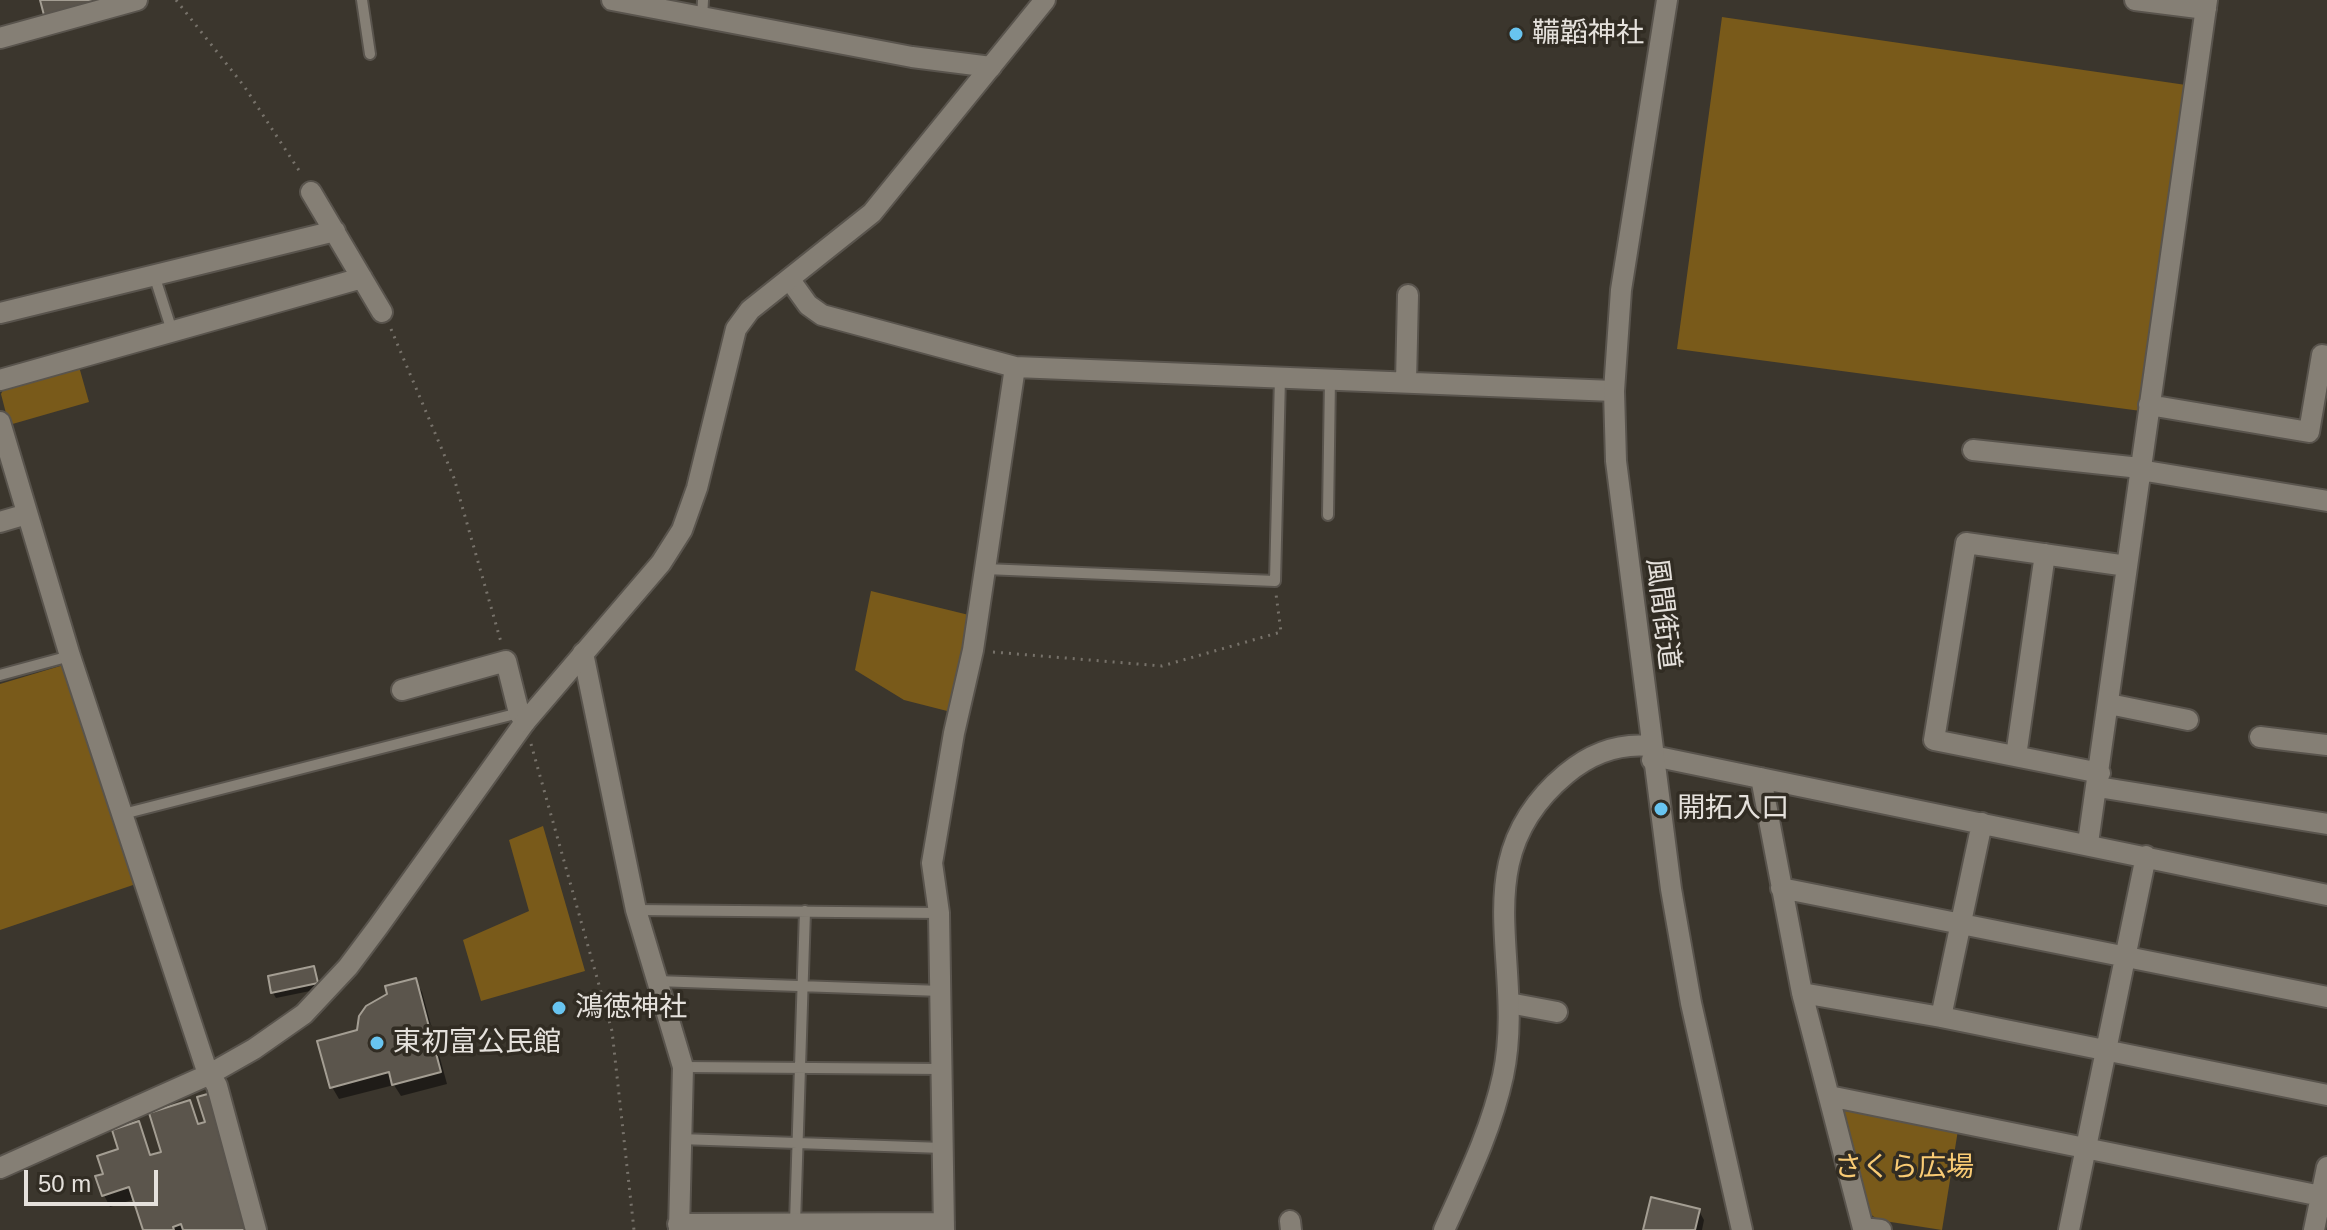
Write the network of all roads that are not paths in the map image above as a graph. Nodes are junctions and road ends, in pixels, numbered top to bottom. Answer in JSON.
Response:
{"nodes":[{"id":1,"x":137,"y":0,"type":"edge"},
{"id":2,"x":362,"y":0,"type":"edge"},
{"id":3,"x":612,"y":0,"type":"edge"},
{"id":4,"x":1045,"y":0,"type":"edge"},
{"id":5,"x":1667,"y":0,"type":"edge"},
{"id":6,"x":2135,"y":0,"type":"edge"},
{"id":7,"x":2207,"y":4,"type":"edge"},
{"id":8,"x":703,"y":9,"type":"edge"},
{"id":9,"x":0,"y":38,"type":"edge"},
{"id":10,"x":370,"y":54,"type":"dead end"},
{"id":11,"x":991,"y":67,"type":"junction"},
{"id":12,"x":311,"y":192,"type":"road end"},
{"id":13,"x":335,"y":231,"type":"junction"},
{"id":14,"x":155,"y":278,"type":"junction"},
{"id":15,"x":362,"y":278,"type":"junction"},
{"id":16,"x":790,"y":280,"type":"junction"},
{"id":17,"x":1408,"y":295,"type":"dead end"},
{"id":18,"x":382,"y":312,"type":"road end"},
{"id":19,"x":0,"y":313,"type":"edge"},
{"id":20,"x":172,"y":331,"type":"junction"},
{"id":21,"x":2327,"y":356,"type":"edge"},
{"id":22,"x":1015,"y":367,"type":"junction"},
{"id":23,"x":1280,"y":376,"type":"junction"},
{"id":24,"x":1330,"y":378,"type":"junction"},
{"id":25,"x":0,"y":380,"type":"edge"},
{"id":26,"x":1406,"y":382,"type":"junction"},
{"id":27,"x":1614,"y":391,"type":"junction"},
{"id":28,"x":2149,"y":405,"type":"junction"},
{"id":29,"x":1,"y":432,"type":"edge"},
{"id":30,"x":1973,"y":450,"type":"dead end"},
{"id":31,"x":2140,"y":469,"type":"junction"},
{"id":32,"x":2327,"y":501,"type":"edge"},
{"id":33,"x":27,"y":514,"type":"junction"},
{"id":34,"x":1328,"y":515,"type":"dead end"},
{"id":35,"x":0,"y":522,"type":"edge"},
{"id":36,"x":2045,"y":554,"type":"junction"},
{"id":37,"x":2127,"y":566,"type":"junction"},
{"id":38,"x":985,"y":569,"type":"junction"},
{"id":39,"x":583,"y":653,"type":"junction"},
{"id":40,"x":70,"y":656,"type":"junction"},
{"id":41,"x":0,"y":675,"type":"edge"},
{"id":42,"x":402,"y":690,"type":"dead end"},
{"id":43,"x":2109,"y":704,"type":"junction"},
{"id":44,"x":522,"y":717,"type":"junction"},
{"id":45,"x":2188,"y":720,"type":"dead end"},
{"id":46,"x":2260,"y":737,"type":"dead end"},
{"id":47,"x":2327,"y":745,"type":"edge"},
{"id":48,"x":1651,"y":753,"type":"junction"},
{"id":49,"x":2016,"y":756,"type":"junction"},
{"id":50,"x":1761,"y":778,"type":"junction"},
{"id":51,"x":2099,"y":780,"type":"junction"},
{"id":52,"x":123,"y":814,"type":"junction"},
{"id":53,"x":1982,"y":823,"type":"junction"},
{"id":54,"x":2327,"y":824,"type":"edge"},
{"id":55,"x":2088,"y":843,"type":"junction"},
{"id":56,"x":2146,"y":856,"type":"junction"},
{"id":57,"x":1781,"y":888,"type":"junction"},
{"id":58,"x":2327,"y":895,"type":"edge"},
{"id":59,"x":636,"y":910,"type":"junction"},
{"id":60,"x":805,"y":911,"type":"junction"},
{"id":61,"x":939,"y":913,"type":"junction"},
{"id":62,"x":1962,"y":923,"type":"junction"},
{"id":63,"x":2127,"y":954,"type":"junction"},
{"id":64,"x":656,"y":981,"type":"junction"},
{"id":65,"x":802,"y":986,"type":"junction"},
{"id":66,"x":941,"y":991,"type":"junction"},
{"id":67,"x":1802,"y":993,"type":"junction"},
{"id":68,"x":2327,"y":997,"type":"edge"},
{"id":69,"x":1509,"y":1003,"type":"junction"},
{"id":70,"x":1557,"y":1012,"type":"dead end"},
{"id":71,"x":1941,"y":1017,"type":"junction"},
{"id":72,"x":2108,"y":1050,"type":"junction"},
{"id":73,"x":683,"y":1067,"type":"junction"},
{"id":74,"x":800,"y":1068,"type":"junction"},
{"id":75,"x":942,"y":1069,"type":"junction"},
{"id":76,"x":210,"y":1074,"type":"junction"},
{"id":77,"x":2327,"y":1095,"type":"edge"},
{"id":78,"x":1829,"y":1096,"type":"junction"},
{"id":79,"x":678,"y":1139,"type":"junction"},
{"id":80,"x":797,"y":1143,"type":"junction"},
{"id":81,"x":943,"y":1148,"type":"junction"},
{"id":82,"x":2088,"y":1150,"type":"junction"},
{"id":83,"x":2327,"y":1167,"type":"edge"},
{"id":84,"x":0,"y":1168,"type":"edge"},
{"id":85,"x":2321,"y":1196,"type":"junction"},
{"id":86,"x":795,"y":1223,"type":"junction"},
{"id":87,"x":944,"y":1226,"type":"edge"},
{"id":88,"x":678,"y":1227,"type":"edge"},
{"id":89,"x":256,"y":1230,"type":"edge"},
{"id":90,"x":1444,"y":1230,"type":"edge"},
{"id":91,"x":1742,"y":1230,"type":"edge"},
{"id":92,"x":1881,"y":1230,"type":"edge"},
{"id":93,"x":2069,"y":1230,"type":"edge"},
{"id":94,"x":2314,"y":1230,"type":"edge"}],
"edges":[{"from":1,"to":9,"type":"street"},
{"from":2,"to":10,"type":"lane"},
{"from":3,"to":8,"type":"street"},
{"from":4,"to":11,"type":"street"},
{"from":5,"to":27,"type":"street","name":"風間街道"},
{"from":6,"to":7,"type":"street"},
{"from":7,"to":28,"type":"street"},
{"from":8,"to":11,"type":"street"},
{"from":11,"to":16,"type":"street"},
{"from":12,"to":13,"type":"street"},
{"from":13,"to":14,"type":"street"},
{"from":13,"to":15,"type":"street"},
{"from":14,"to":19,"type":"street"},
{"from":14,"to":20,"type":"lane"},
{"from":15,"to":18,"type":"street"},
{"from":15,"to":20,"type":"street"},
{"from":16,"to":22,"type":"street"},
{"from":16,"to":39,"type":"street"},
{"from":17,"to":26,"type":"street"},
{"from":20,"to":25,"type":"street"},
{"from":21,"to":28,"type":"street"},
{"from":22,"to":23,"type":"street"},
{"from":22,"to":38,"type":"street"},
{"from":23,"to":24,"type":"street"},
{"from":23,"to":38,"type":"lane"},
{"from":24,"to":26,"type":"street"},
{"from":24,"to":34,"type":"lane"},
{"from":26,"to":27,"type":"street"},
{"from":27,"to":48,"type":"street","name":"風間街道"},
{"from":28,"to":31,"type":"street"},
{"from":29,"to":33,"type":"street"},
{"from":30,"to":31,"type":"street"},
{"from":31,"to":32,"type":"street"},
{"from":31,"to":37,"type":"street"},
{"from":33,"to":35,"type":"street"},
{"from":33,"to":40,"type":"street"},
{"from":36,"to":37,"type":"street"},
{"from":36,"to":49,"type":"street"},
{"from":36,"to":49,"type":"street"},
{"from":37,"to":43,"type":"street"},
{"from":38,"to":61,"type":"street"},
{"from":39,"to":44,"type":"street"},
{"from":39,"to":59,"type":"street"},
{"from":40,"to":41,"type":"lane"},
{"from":40,"to":52,"type":"street"},
{"from":42,"to":44,"type":"street"},
{"from":43,"to":45,"type":"street"},
{"from":43,"to":51,"type":"street"},
{"from":44,"to":52,"type":"lane"},
{"from":44,"to":76,"type":"street"},
{"from":46,"to":47,"type":"street"},
{"from":48,"to":50,"type":"street"},
{"from":48,"to":69,"type":"street"},
{"from":48,"to":91,"type":"street","name":"風間街道"},
{"from":49,"to":51,"type":"street"},
{"from":50,"to":53,"type":"street"},
{"from":50,"to":57,"type":"street"},
{"from":51,"to":54,"type":"street"},
{"from":51,"to":55,"type":"street"},
{"from":52,"to":76,"type":"street"},
{"from":53,"to":55,"type":"street"},
{"from":53,"to":62,"type":"street"},
{"from":55,"to":56,"type":"street"},
{"from":56,"to":58,"type":"street"},
{"from":56,"to":63,"type":"street"},
{"from":57,"to":62,"type":"street"},
{"from":57,"to":67,"type":"street"},
{"from":59,"to":60,"type":"lane"},
{"from":59,"to":64,"type":"street"},
{"from":60,"to":61,"type":"lane"},
{"from":60,"to":65,"type":"lane"},
{"from":61,"to":66,"type":"street"},
{"from":62,"to":63,"type":"street"},
{"from":62,"to":71,"type":"street"},
{"from":63,"to":68,"type":"street"},
{"from":63,"to":72,"type":"street"},
{"from":64,"to":65,"type":"lane"},
{"from":64,"to":73,"type":"street"},
{"from":65,"to":66,"type":"lane"},
{"from":65,"to":74,"type":"lane"},
{"from":66,"to":75,"type":"street"},
{"from":67,"to":71,"type":"street"},
{"from":67,"to":78,"type":"street"},
{"from":69,"to":70,"type":"street"},
{"from":69,"to":90,"type":"street"},
{"from":71,"to":72,"type":"street"},
{"from":72,"to":77,"type":"street"},
{"from":72,"to":82,"type":"street"},
{"from":73,"to":74,"type":"lane"},
{"from":73,"to":79,"type":"street"},
{"from":74,"to":75,"type":"lane"},
{"from":74,"to":80,"type":"lane"},
{"from":75,"to":81,"type":"street"},
{"from":76,"to":84,"type":"street"},
{"from":76,"to":89,"type":"street"},
{"from":78,"to":82,"type":"street"},
{"from":78,"to":92,"type":"street"},
{"from":79,"to":80,"type":"lane"},
{"from":79,"to":88,"type":"street"},
{"from":80,"to":81,"type":"lane"},
{"from":80,"to":86,"type":"lane"},
{"from":81,"to":87,"type":"street"},
{"from":82,"to":85,"type":"street"},
{"from":82,"to":93,"type":"street"},
{"from":83,"to":85,"type":"street"},
{"from":85,"to":94,"type":"street"},
{"from":86,"to":87,"type":"street"},
{"from":86,"to":88,"type":"street"}]}
